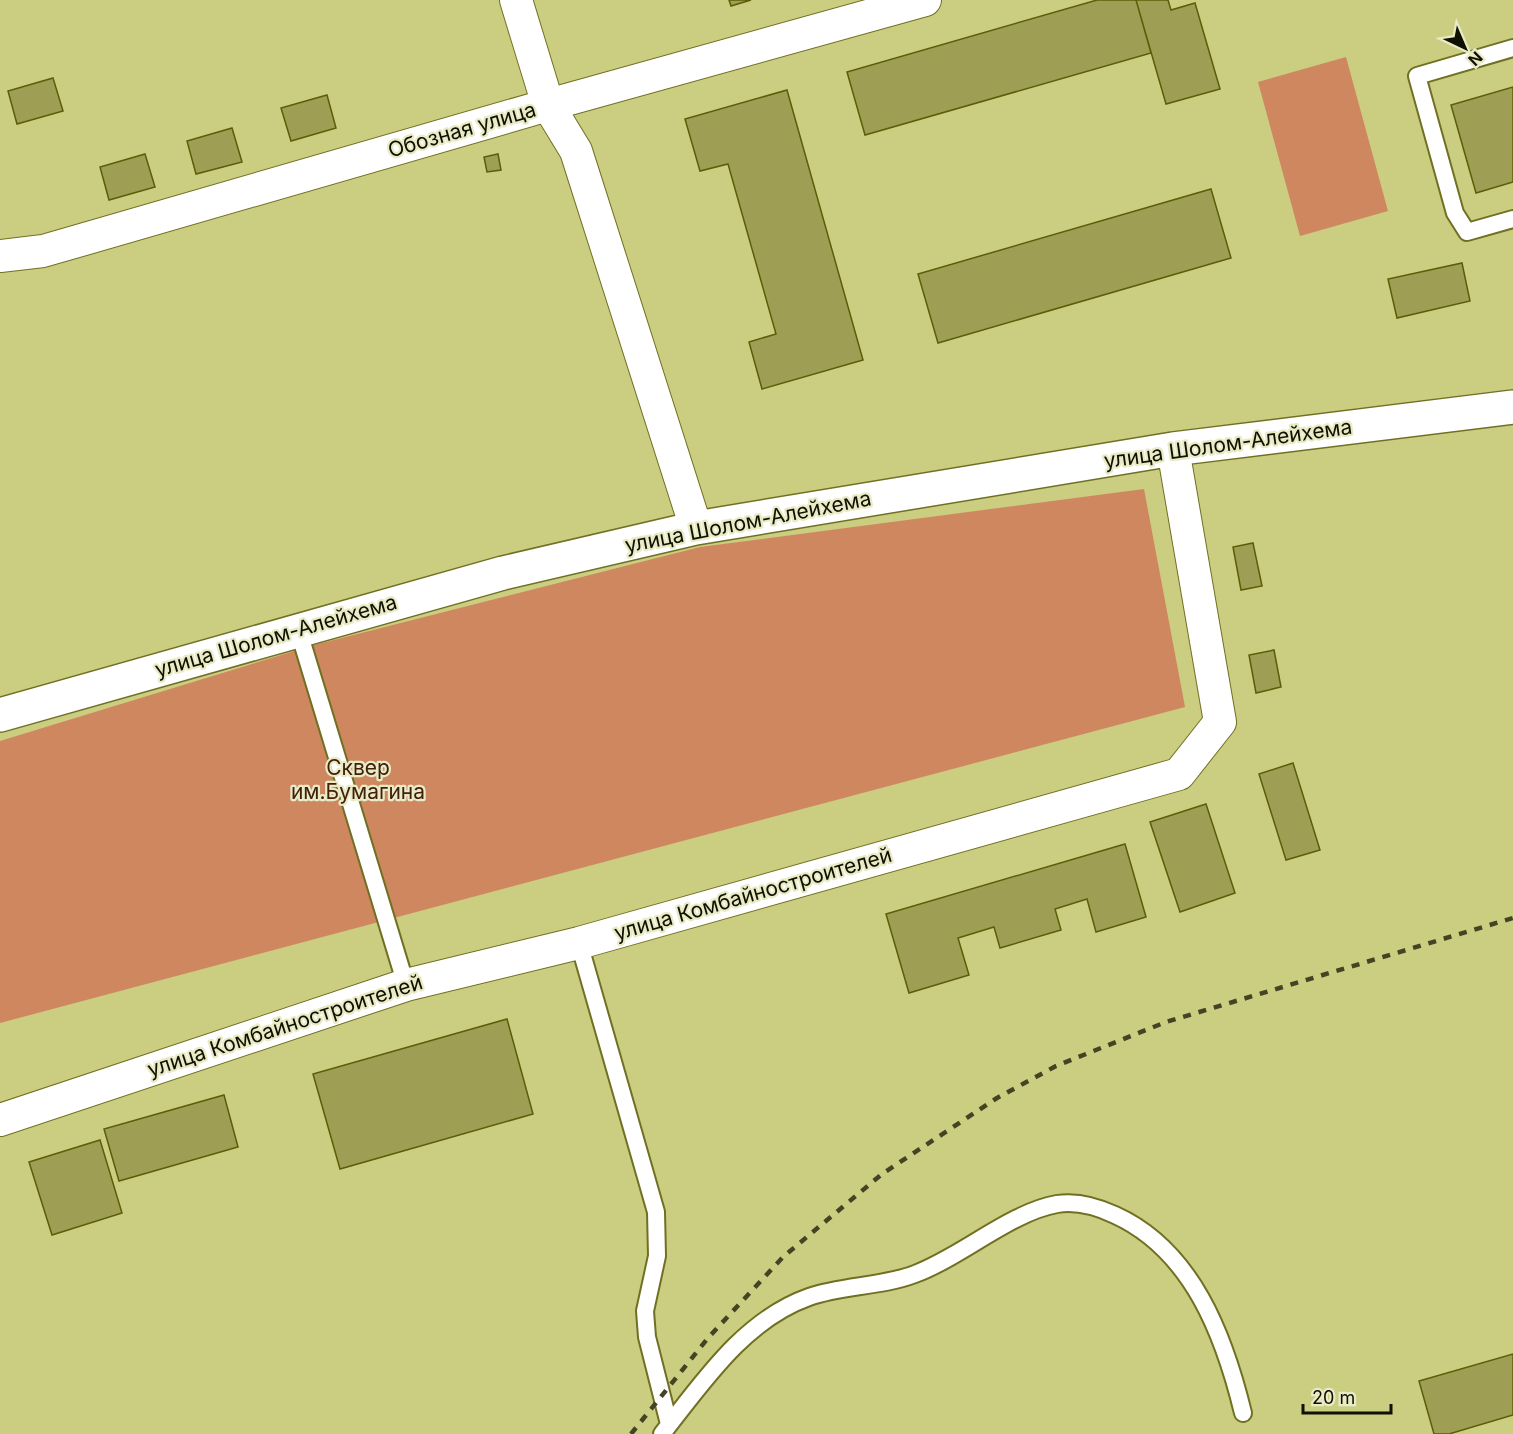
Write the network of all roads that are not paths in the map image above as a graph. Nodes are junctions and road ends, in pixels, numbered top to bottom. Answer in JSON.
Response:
{"nodes":[{"id":1,"x":516,"y":0,"type":"edge"},
{"id":2,"x":925,"y":0,"type":"edge"},
{"id":3,"x":1513,"y":48,"type":"edge"},
{"id":4,"x":548,"y":105,"type":"junction"},
{"id":5,"x":1513,"y":219,"type":"edge"},
{"id":6,"x":0,"y":256,"type":"edge"},
{"id":7,"x":1513,"y":407,"type":"edge"},
{"id":8,"x":1173,"y":449,"type":"junction"},
{"id":9,"x":696,"y":528,"type":"junction"},
{"id":10,"x":298,"y":629,"type":"junction"},
{"id":11,"x":0,"y":716,"type":"edge"},
{"id":12,"x":579,"y":943,"type":"junction"},
{"id":13,"x":405,"y":985,"type":"junction"},
{"id":14,"x":0,"y":1120,"type":"edge"},
{"id":15,"x":1244,"y":1413,"type":"dead end"},
{"id":16,"x":666,"y":1429,"type":"edge"}],
"edges":[{"from":1,"to":4,"type":"street"},
{"from":2,"to":4,"type":"street","name":"Обозная улица"},
{"from":3,"to":5,"type":"lane"},
{"from":4,"to":6,"type":"street","name":"Обозная улица"},
{"from":4,"to":9,"type":"street"},
{"from":7,"to":8,"type":"main road","name":"улица Шолом-Алейхема"},
{"from":8,"to":9,"type":"main road","name":"улица Шолом-Алейхема"},
{"from":8,"to":12,"type":"street","name":"улица Комбайностроителей"},
{"from":9,"to":10,"type":"main road","name":"улица Шолом-Алейхема"},
{"from":10,"to":11,"type":"main road","name":"улица Шолом-Алейхема"},
{"from":10,"to":13,"type":"lane"},
{"from":12,"to":13,"type":"street","name":"улица Комбайностроителей"},
{"from":12,"to":16,"type":"lane"},
{"from":13,"to":14,"type":"street","name":"улица Комбайностроителей"},
{"from":15,"to":16,"type":"lane"}]}
